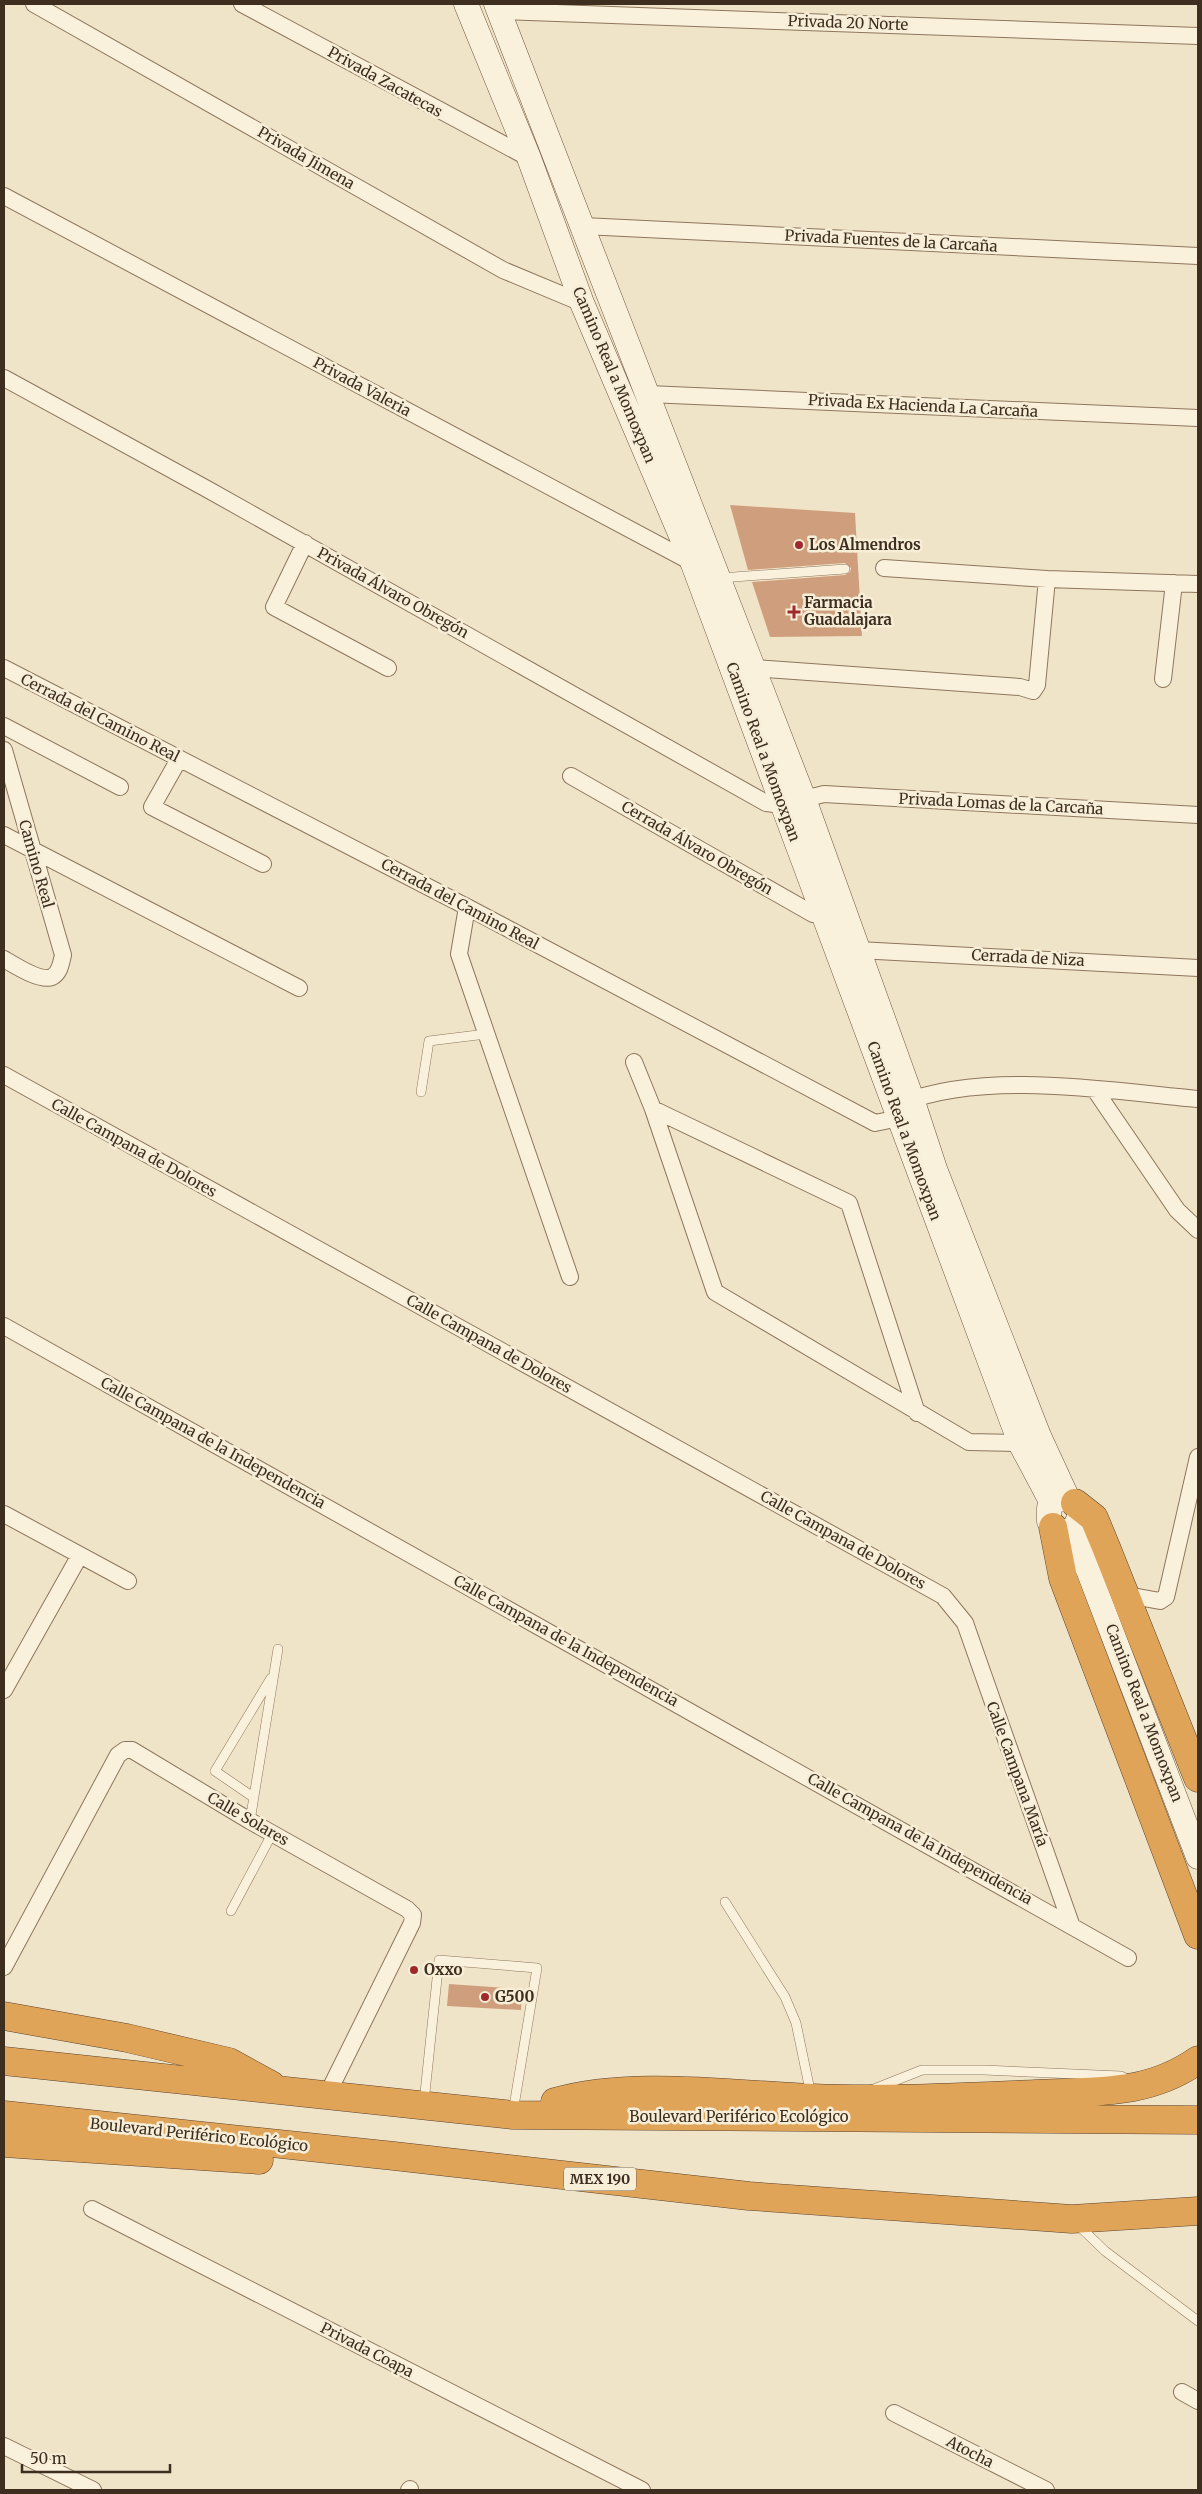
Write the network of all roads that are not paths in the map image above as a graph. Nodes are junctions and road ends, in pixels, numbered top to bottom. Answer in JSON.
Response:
{"nodes":[{"id":1,"x":34,"y":4,"type":"edge"},
{"id":2,"x":242,"y":4,"type":"edge"},
{"id":3,"x":466,"y":4,"type":"edge"},
{"id":4,"x":497,"y":7,"type":"edge"},
{"id":5,"x":1198,"y":36,"type":"edge"},
{"id":6,"x":530,"y":158,"type":"junction"},
{"id":7,"x":4,"y":196,"type":"edge"},
{"id":8,"x":583,"y":226,"type":"junction"},
{"id":9,"x":1198,"y":256,"type":"edge"},
{"id":10,"x":582,"y":303,"type":"junction"},
{"id":11,"x":4,"y":379,"type":"edge"},
{"id":12,"x":648,"y":394,"type":"junction"},
{"id":13,"x":1198,"y":418,"type":"edge"},
{"id":14,"x":305,"y":544,"type":"junction"},
{"id":15,"x":694,"y":564,"type":"junction"},
{"id":16,"x":884,"y":568,"type":"dead end"},
{"id":17,"x":845,"y":570,"type":"dead end"},
{"id":18,"x":719,"y":578,"type":"junction"},
{"id":19,"x":1047,"y":579,"type":"junction"},
{"id":20,"x":1174,"y":583,"type":"junction"},
{"id":21,"x":1198,"y":584,"type":"edge"},
{"id":22,"x":4,"y":668,"type":"edge"},
{"id":23,"x":388,"y":668,"type":"dead end"},
{"id":24,"x":753,"y":668,"type":"junction"},
{"id":25,"x":1164,"y":680,"type":"dead end"},
{"id":26,"x":4,"y":726,"type":"edge"},
{"id":27,"x":4,"y":750,"type":"edge"},
{"id":28,"x":179,"y":758,"type":"junction"},
{"id":29,"x":571,"y":776,"type":"dead end"},
{"id":30,"x":120,"y":787,"type":"dead end"},
{"id":31,"x":793,"y":802,"type":"junction"},
{"id":32,"x":1198,"y":815,"type":"edge"},
{"id":33,"x":4,"y":836,"type":"edge"},
{"id":34,"x":32,"y":849,"type":"junction"},
{"id":35,"x":262,"y":864,"type":"dead end"},
{"id":36,"x":466,"y":907,"type":"junction"},
{"id":37,"x":823,"y":914,"type":"junction"},
{"id":38,"x":858,"y":950,"type":"junction"},
{"id":39,"x":4,"y":959,"type":"edge"},
{"id":40,"x":1198,"y":968,"type":"edge"},
{"id":41,"x":299,"y":988,"type":"dead end"},
{"id":42,"x":486,"y":1034,"type":"junction"},
{"id":43,"x":634,"y":1062,"type":"dead end"},
{"id":44,"x":4,"y":1076,"type":"edge"},
{"id":45,"x":1095,"y":1090,"type":"junction"},
{"id":46,"x":420,"y":1092,"type":"dead end"},
{"id":47,"x":1198,"y":1099,"type":"edge"},
{"id":48,"x":653,"y":1109,"type":"junction"},
{"id":49,"x":906,"y":1110,"type":"junction"},
{"id":50,"x":1198,"y":1230,"type":"edge"},
{"id":51,"x":570,"y":1277,"type":"dead end"},
{"id":52,"x":4,"y":1326,"type":"edge"},
{"id":53,"x":917,"y":1413,"type":"junction"},
{"id":54,"x":1030,"y":1439,"type":"junction"},
{"id":55,"x":1198,"y":1457,"type":"edge"},
{"id":56,"x":1062,"y":1508,"type":"junction"},
{"id":57,"x":4,"y":1514,"type":"edge"},
{"id":58,"x":80,"y":1555,"type":"junction"},
{"id":59,"x":128,"y":1581,"type":"dead end"},
{"id":60,"x":1136,"y":1597,"type":"junction"},
{"id":61,"x":964,"y":1623,"type":"joint"},
{"id":62,"x":278,"y":1649,"type":"dead end"},
{"id":63,"x":273,"y":1674,"type":"junction"},
{"id":64,"x":4,"y":1690,"type":"edge"},
{"id":65,"x":1191,"y":1740,"type":"edge"},
{"id":66,"x":1198,"y":1778,"type":"edge"},
{"id":67,"x":254,"y":1798,"type":"junction"},
{"id":68,"x":250,"y":1821,"type":"junction"},
{"id":69,"x":272,"y":1834,"type":"junction"},
{"id":70,"x":1198,"y":1857,"type":"edge"},
{"id":71,"x":725,"y":1902,"type":"dead end"},
{"id":72,"x":231,"y":1911,"type":"dead end"},
{"id":73,"x":1071,"y":1924,"type":"junction"},
{"id":74,"x":1198,"y":1935,"type":"edge"},
{"id":75,"x":1128,"y":1958,"type":"dead end"},
{"id":76,"x":4,"y":1967,"type":"edge"},
{"id":77,"x":4,"y":2016,"type":"edge"},
{"id":78,"x":1198,"y":2060,"type":"edge"},
{"id":79,"x":4,"y":2061,"type":"edge"},
{"id":80,"x":281,"y":2091,"type":"junction"},
{"id":81,"x":328,"y":2095,"type":"junction"},
{"id":82,"x":811,"y":2098,"type":"junction"},
{"id":83,"x":423,"y":2106,"type":"junction"},
{"id":84,"x":4,"y":2115,"type":"edge"},
{"id":85,"x":513,"y":2115,"type":"junction"},
{"id":86,"x":1198,"y":2120,"type":"edge"},
{"id":87,"x":4,"y":2143,"type":"edge"},
{"id":88,"x":394,"y":2156,"type":"junction"},
{"id":89,"x":92,"y":2209,"type":"dead end"},
{"id":90,"x":1198,"y":2211,"type":"edge"},
{"id":91,"x":1072,"y":2219,"type":"junction"},
{"id":92,"x":1198,"y":2320,"type":"edge"},
{"id":93,"x":1182,"y":2392,"type":"dead end"},
{"id":94,"x":1198,"y":2401,"type":"edge"},
{"id":95,"x":894,"y":2413,"type":"dead end"},
{"id":96,"x":4,"y":2446,"type":"edge"},
{"id":97,"x":93,"y":2490,"type":"edge"},
{"id":98,"x":642,"y":2490,"type":"edge"},
{"id":99,"x":1046,"y":2490,"type":"edge"}],
"edges":[{"from":1,"to":10,"type":"street","name":"Privada Jimena"},
{"from":2,"to":6,"type":"street","name":"Privada Zacatecas"},
{"from":3,"to":6,"type":"street","name":"Camino Real a Momoxpan"},
{"from":4,"to":5,"type":"street","name":"Privada 20 Norte"},
{"from":4,"to":8,"type":"street","name":"Camino Real a Momoxpan"},
{"from":6,"to":10,"type":"street","name":"Camino Real a Momoxpan"},
{"from":7,"to":15,"type":"street","name":"Privada Valeria"},
{"from":8,"to":9,"type":"street","name":"Privada Fuentes de la Carcaña"},
{"from":8,"to":12,"type":"street","name":"Camino Real a Momoxpan"},
{"from":10,"to":15,"type":"street","name":"Camino Real a Momoxpan"},
{"from":11,"to":14,"type":"street","name":"Privada Álvaro Obregón"},
{"from":12,"to":13,"type":"street","name":"Privada Ex Hacienda La Carcaña"},
{"from":12,"to":18,"type":"street","name":"Camino Real a Momoxpan"},
{"from":14,"to":23,"type":"street"},
{"from":14,"to":31,"type":"street","name":"Privada Álvaro Obregón"},
{"from":15,"to":18,"type":"street","name":"Privada Valeria"},
{"from":15,"to":31,"type":"street","name":"Camino Real a Momoxpan"},
{"from":16,"to":19,"type":"street"},
{"from":17,"to":18,"type":"lane"},
{"from":18,"to":24,"type":"street","name":"Camino Real a Momoxpan"},
{"from":19,"to":20,"type":"street"},
{"from":19,"to":24,"type":"street"},
{"from":20,"to":21,"type":"street"},
{"from":20,"to":25,"type":"street"},
{"from":22,"to":28,"type":"street","name":"Cerrada del Camino Real"},
{"from":24,"to":31,"type":"street","name":"Camino Real a Momoxpan"},
{"from":26,"to":30,"type":"street"},
{"from":27,"to":34,"type":"street","name":"Camino Real"},
{"from":28,"to":35,"type":"street"},
{"from":28,"to":36,"type":"street","name":"Cerrada del Camino Real"},
{"from":29,"to":37,"type":"street","name":"Cerrada Álvaro Obregón"},
{"from":31,"to":32,"type":"street","name":"Privada Lomas de la Carcaña"},
{"from":31,"to":37,"type":"street","name":"Camino Real a Momoxpan"},
{"from":31,"to":38,"type":"street","name":"Camino Real a Momoxpan"},
{"from":33,"to":34,"type":"street"},
{"from":34,"to":39,"type":"street","name":"Camino Real"},
{"from":34,"to":41,"type":"street"},
{"from":36,"to":42,"type":"street"},
{"from":36,"to":49,"type":"street","name":"Cerrada del Camino Real"},
{"from":37,"to":49,"type":"street","name":"Camino Real a Momoxpan"},
{"from":38,"to":40,"type":"street","name":"Cerrada de Niza"},
{"from":38,"to":49,"type":"street","name":"Camino Real a Momoxpan"},
{"from":42,"to":46,"type":"lane"},
{"from":42,"to":51,"type":"street"},
{"from":43,"to":48,"type":"street"},
{"from":44,"to":61,"type":"street","name":"Calle Campana de Dolores"},
{"from":45,"to":47,"type":"street","name":"Cerrada del Camino Real"},
{"from":45,"to":49,"type":"street","name":"Cerrada del Camino Real"},
{"from":45,"to":50,"type":"street"},
{"from":48,"to":53,"type":"street"},
{"from":48,"to":53,"type":"street"},
{"from":49,"to":54,"type":"street","name":"Camino Real a Momoxpan"},
{"from":52,"to":73,"type":"street","name":"Calle Campana de la Independencia"},
{"from":53,"to":54,"type":"street"},
{"from":54,"to":56,"type":"street","name":"Camino Real a Momoxpan"},
{"from":55,"to":60,"type":"street"},
{"from":56,"to":60,"type":"highway"},
{"from":56,"to":70,"type":"street","name":"Camino Real a Momoxpan"},
{"from":56,"to":74,"type":"highway"},
{"from":57,"to":58,"type":"street"},
{"from":58,"to":59,"type":"street"},
{"from":58,"to":64,"type":"street"},
{"from":60,"to":65,"type":"highway"},
{"from":61,"to":73,"type":"street","name":"Calle Campana María"},
{"from":62,"to":63,"type":"lane"},
{"from":63,"to":67,"type":"lane"},
{"from":63,"to":67,"type":"lane"},
{"from":65,"to":66,"type":"highway"},
{"from":67,"to":68,"type":"lane"},
{"from":68,"to":69,"type":"street","name":"Calle Solares"},
{"from":68,"to":76,"type":"street","name":"Calle Solares"},
{"from":69,"to":72,"type":"lane"},
{"from":69,"to":81,"type":"street","name":"Calle Solares"},
{"from":71,"to":82,"type":"lane"},
{"from":73,"to":75,"type":"street","name":"Calle Campana de la Independencia"},
{"from":77,"to":80,"type":"highway","name":"Boulevard Periférico Ecológico"},
{"from":78,"to":82,"type":"highway"},
{"from":79,"to":80,"type":"highway","name":"Boulevard Periférico Ecológico"},
{"from":80,"to":81,"type":"highway","name":"Boulevard Periférico Ecológico"},
{"from":81,"to":83,"type":"highway","name":"Boulevard Periférico Ecológico"},
{"from":82,"to":85,"type":"highway"},
{"from":83,"to":85,"type":"highway","name":"Boulevard Periférico Ecológico"},
{"from":83,"to":85,"type":"lane"},
{"from":84,"to":88,"type":"highway","name":"Boulevard Periférico Ecológico","number":"MEX 190"},
{"from":85,"to":86,"type":"highway","name":"Boulevard Periférico Ecológico"},
{"from":87,"to":88,"type":"highway","name":"Boulevard Periférico Ecológico"},
{"from":88,"to":91,"type":"highway","name":"Boulevard Periférico Ecológico","number":"MEX 190"},
{"from":89,"to":98,"type":"street","name":"Privada Coapa"},
{"from":90,"to":91,"type":"highway","name":"Boulevard Periférico Ecológico","number":"MEX 190"},
{"from":91,"to":92,"type":"lane"},
{"from":93,"to":94,"type":"street"},
{"from":95,"to":99,"type":"street","name":"Atocha"},
{"from":96,"to":97,"type":"street"}]}
